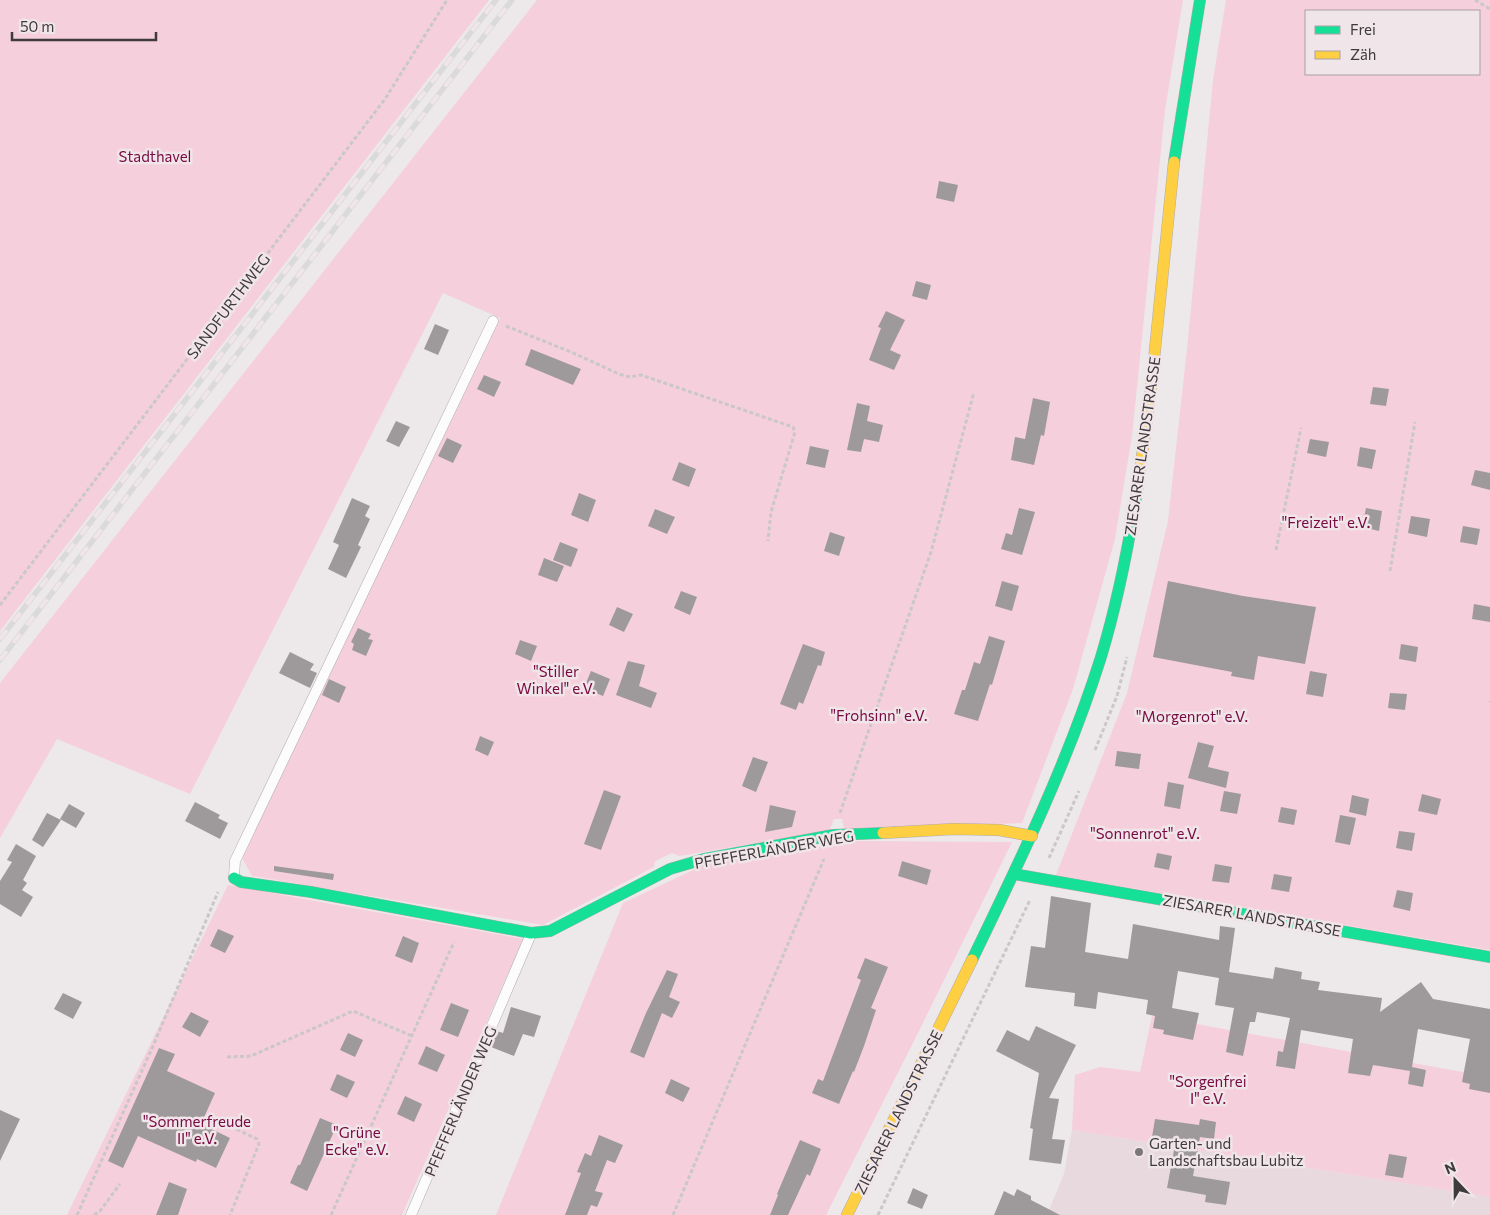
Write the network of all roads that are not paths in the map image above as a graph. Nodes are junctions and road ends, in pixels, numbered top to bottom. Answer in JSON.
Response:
{"nodes":[{"id":1,"x":1200,"y":0,"type":"edge"},
{"id":2,"x":493,"y":320,"type":"road end"},
{"id":3,"x":1032,"y":836,"type":"junction"},
{"id":4,"x":1014,"y":874,"type":"junction"},
{"id":5,"x":234,"y":878,"type":"joint"},
{"id":6,"x":531,"y":933,"type":"junction"},
{"id":7,"x":1490,"y":957,"type":"edge"},
{"id":8,"x":411,"y":1215,"type":"edge"},
{"id":9,"x":847,"y":1215,"type":"edge"}],
"edges":[{"from":1,"to":3,"type":"street","name":"ZIESARER LANDSTRASSE"},
{"from":2,"to":5,"type":"lane"},
{"from":3,"to":4,"type":"street","name":"ZIESARER LANDSTRASSE"},
{"from":3,"to":6,"type":"street","name":"PFEFFERLÄNDER WEG"},
{"from":4,"to":7,"type":"street","name":"ZIESARER LANDSTRASSE"},
{"from":4,"to":9,"type":"street","name":"ZIESARER LANDSTRASSE"},
{"from":5,"to":6,"type":"street","name":"PFEFFERLÄNDER WEG"},
{"from":6,"to":8,"type":"lane","name":"PFEFFERLÄNDER WEG"}]}
